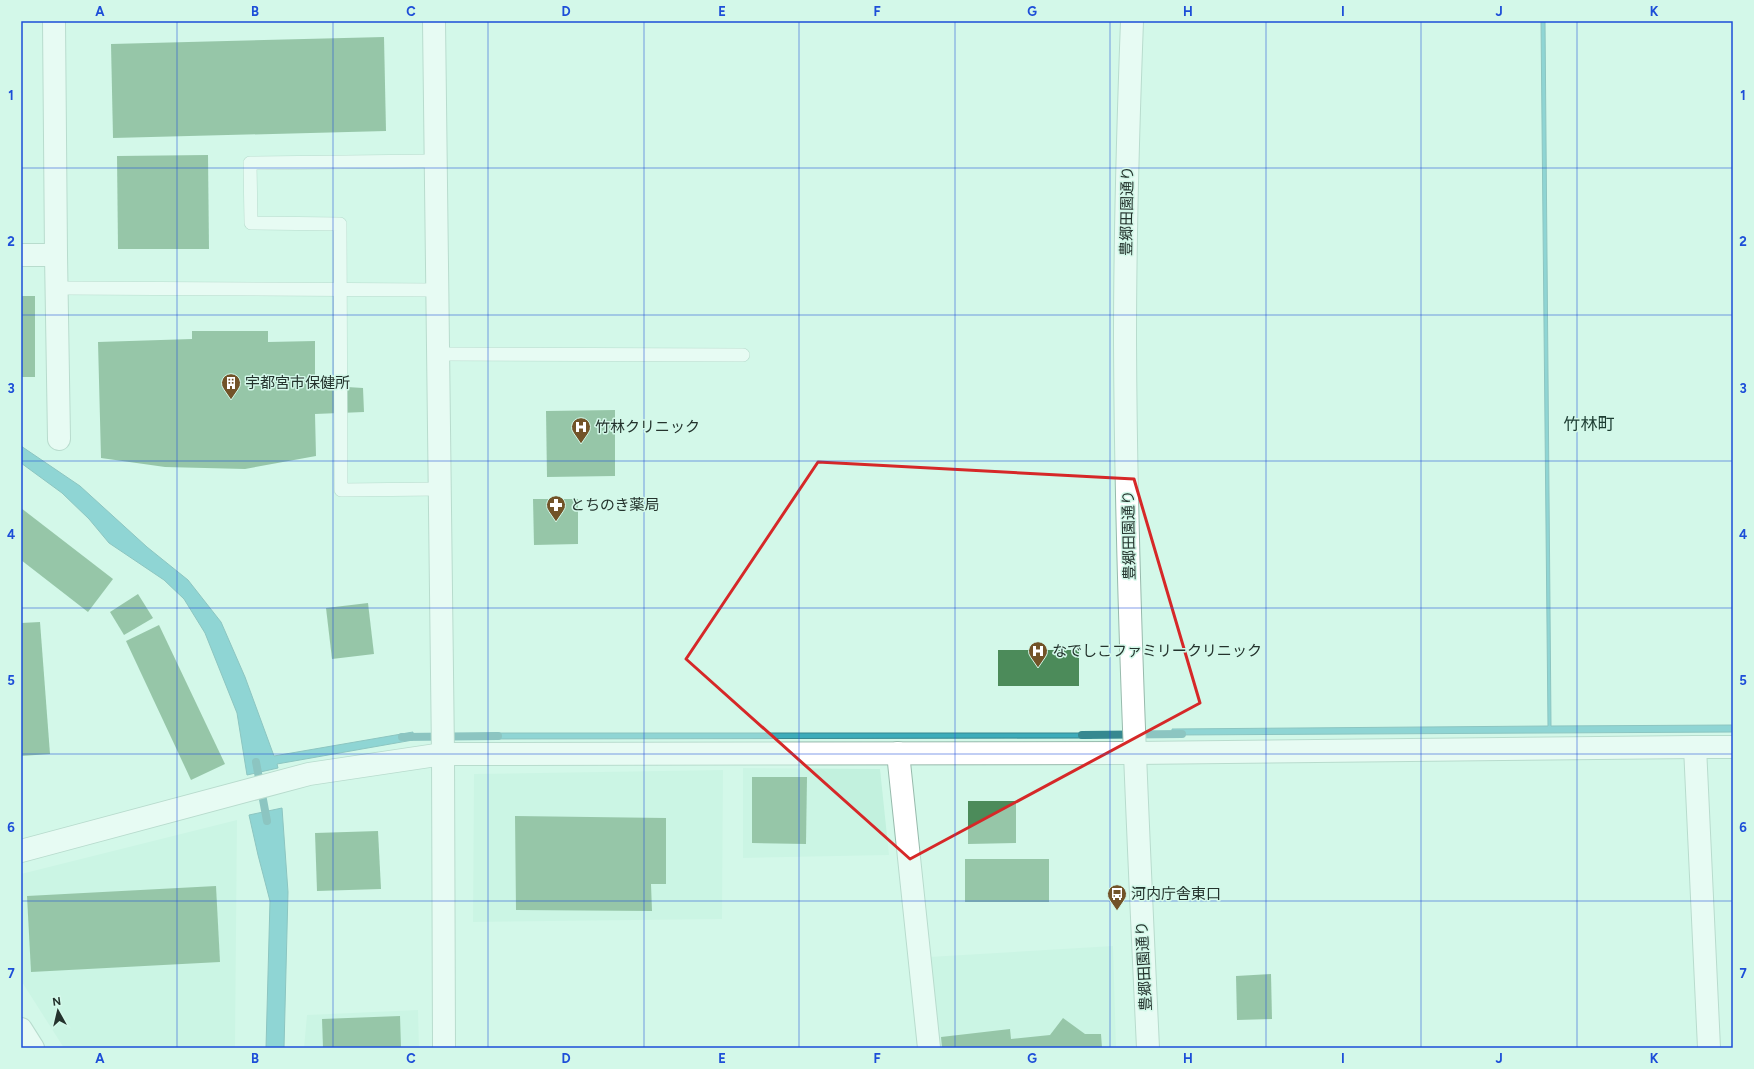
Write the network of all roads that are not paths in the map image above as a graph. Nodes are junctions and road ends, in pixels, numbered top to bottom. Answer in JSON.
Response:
{"nodes":[{"id":1,"x":54,"y":21,"type":"edge"},
{"id":2,"x":434,"y":21,"type":"edge"},
{"id":3,"x":1132,"y":21,"type":"edge"},
{"id":4,"x":435,"y":161,"type":"junction"},
{"id":5,"x":21,"y":255,"type":"edge"},
{"id":6,"x":56,"y":255,"type":"junction"},
{"id":7,"x":57,"y":288,"type":"junction"},
{"id":8,"x":341,"y":289,"type":"junction"},
{"id":9,"x":437,"y":290,"type":"junction"},
{"id":10,"x":438,"y":354,"type":"junction"},
{"id":11,"x":743,"y":355,"type":"dead end"},
{"id":12,"x":58,"y":439,"type":"dead end"},
{"id":13,"x":439,"y":488,"type":"junction"},
{"id":14,"x":1695,"y":747,"type":"junction"},
{"id":15,"x":1733,"y":747,"type":"edge"},
{"id":16,"x":1136,"y":753,"type":"junction"},
{"id":17,"x":443,"y":754,"type":"junction"},
{"id":18,"x":898,"y":754,"type":"junction"},
{"id":19,"x":21,"y":851,"type":"edge"},
{"id":20,"x":21,"y":1029,"type":"edge"},
{"id":21,"x":33,"y":1048,"type":"edge"},
{"id":22,"x":444,"y":1048,"type":"edge"},
{"id":23,"x":929,"y":1048,"type":"edge"},
{"id":24,"x":1148,"y":1048,"type":"edge"},
{"id":25,"x":1709,"y":1048,"type":"edge"}],
"edges":[{"from":1,"to":6,"type":"street"},
{"from":2,"to":4,"type":"street"},
{"from":3,"to":16,"type":"street","name":"豊郷田園通り"},
{"from":4,"to":8,"type":"lane"},
{"from":4,"to":9,"type":"street"},
{"from":5,"to":6,"type":"street"},
{"from":6,"to":7,"type":"street"},
{"from":7,"to":8,"type":"lane"},
{"from":7,"to":12,"type":"street"},
{"from":8,"to":9,"type":"lane"},
{"from":8,"to":13,"type":"lane"},
{"from":9,"to":10,"type":"street"},
{"from":10,"to":11,"type":"lane"},
{"from":10,"to":13,"type":"street"},
{"from":13,"to":17,"type":"street"},
{"from":14,"to":15,"type":"street"},
{"from":14,"to":16,"type":"street"},
{"from":14,"to":25,"type":"street"},
{"from":16,"to":18,"type":"street"},
{"from":16,"to":24,"type":"street","name":"豊郷田園通り"},
{"from":17,"to":18,"type":"street"},
{"from":17,"to":19,"type":"street"},
{"from":17,"to":22,"type":"street"},
{"from":18,"to":23,"type":"street"},
{"from":20,"to":21,"type":"street"}]}
